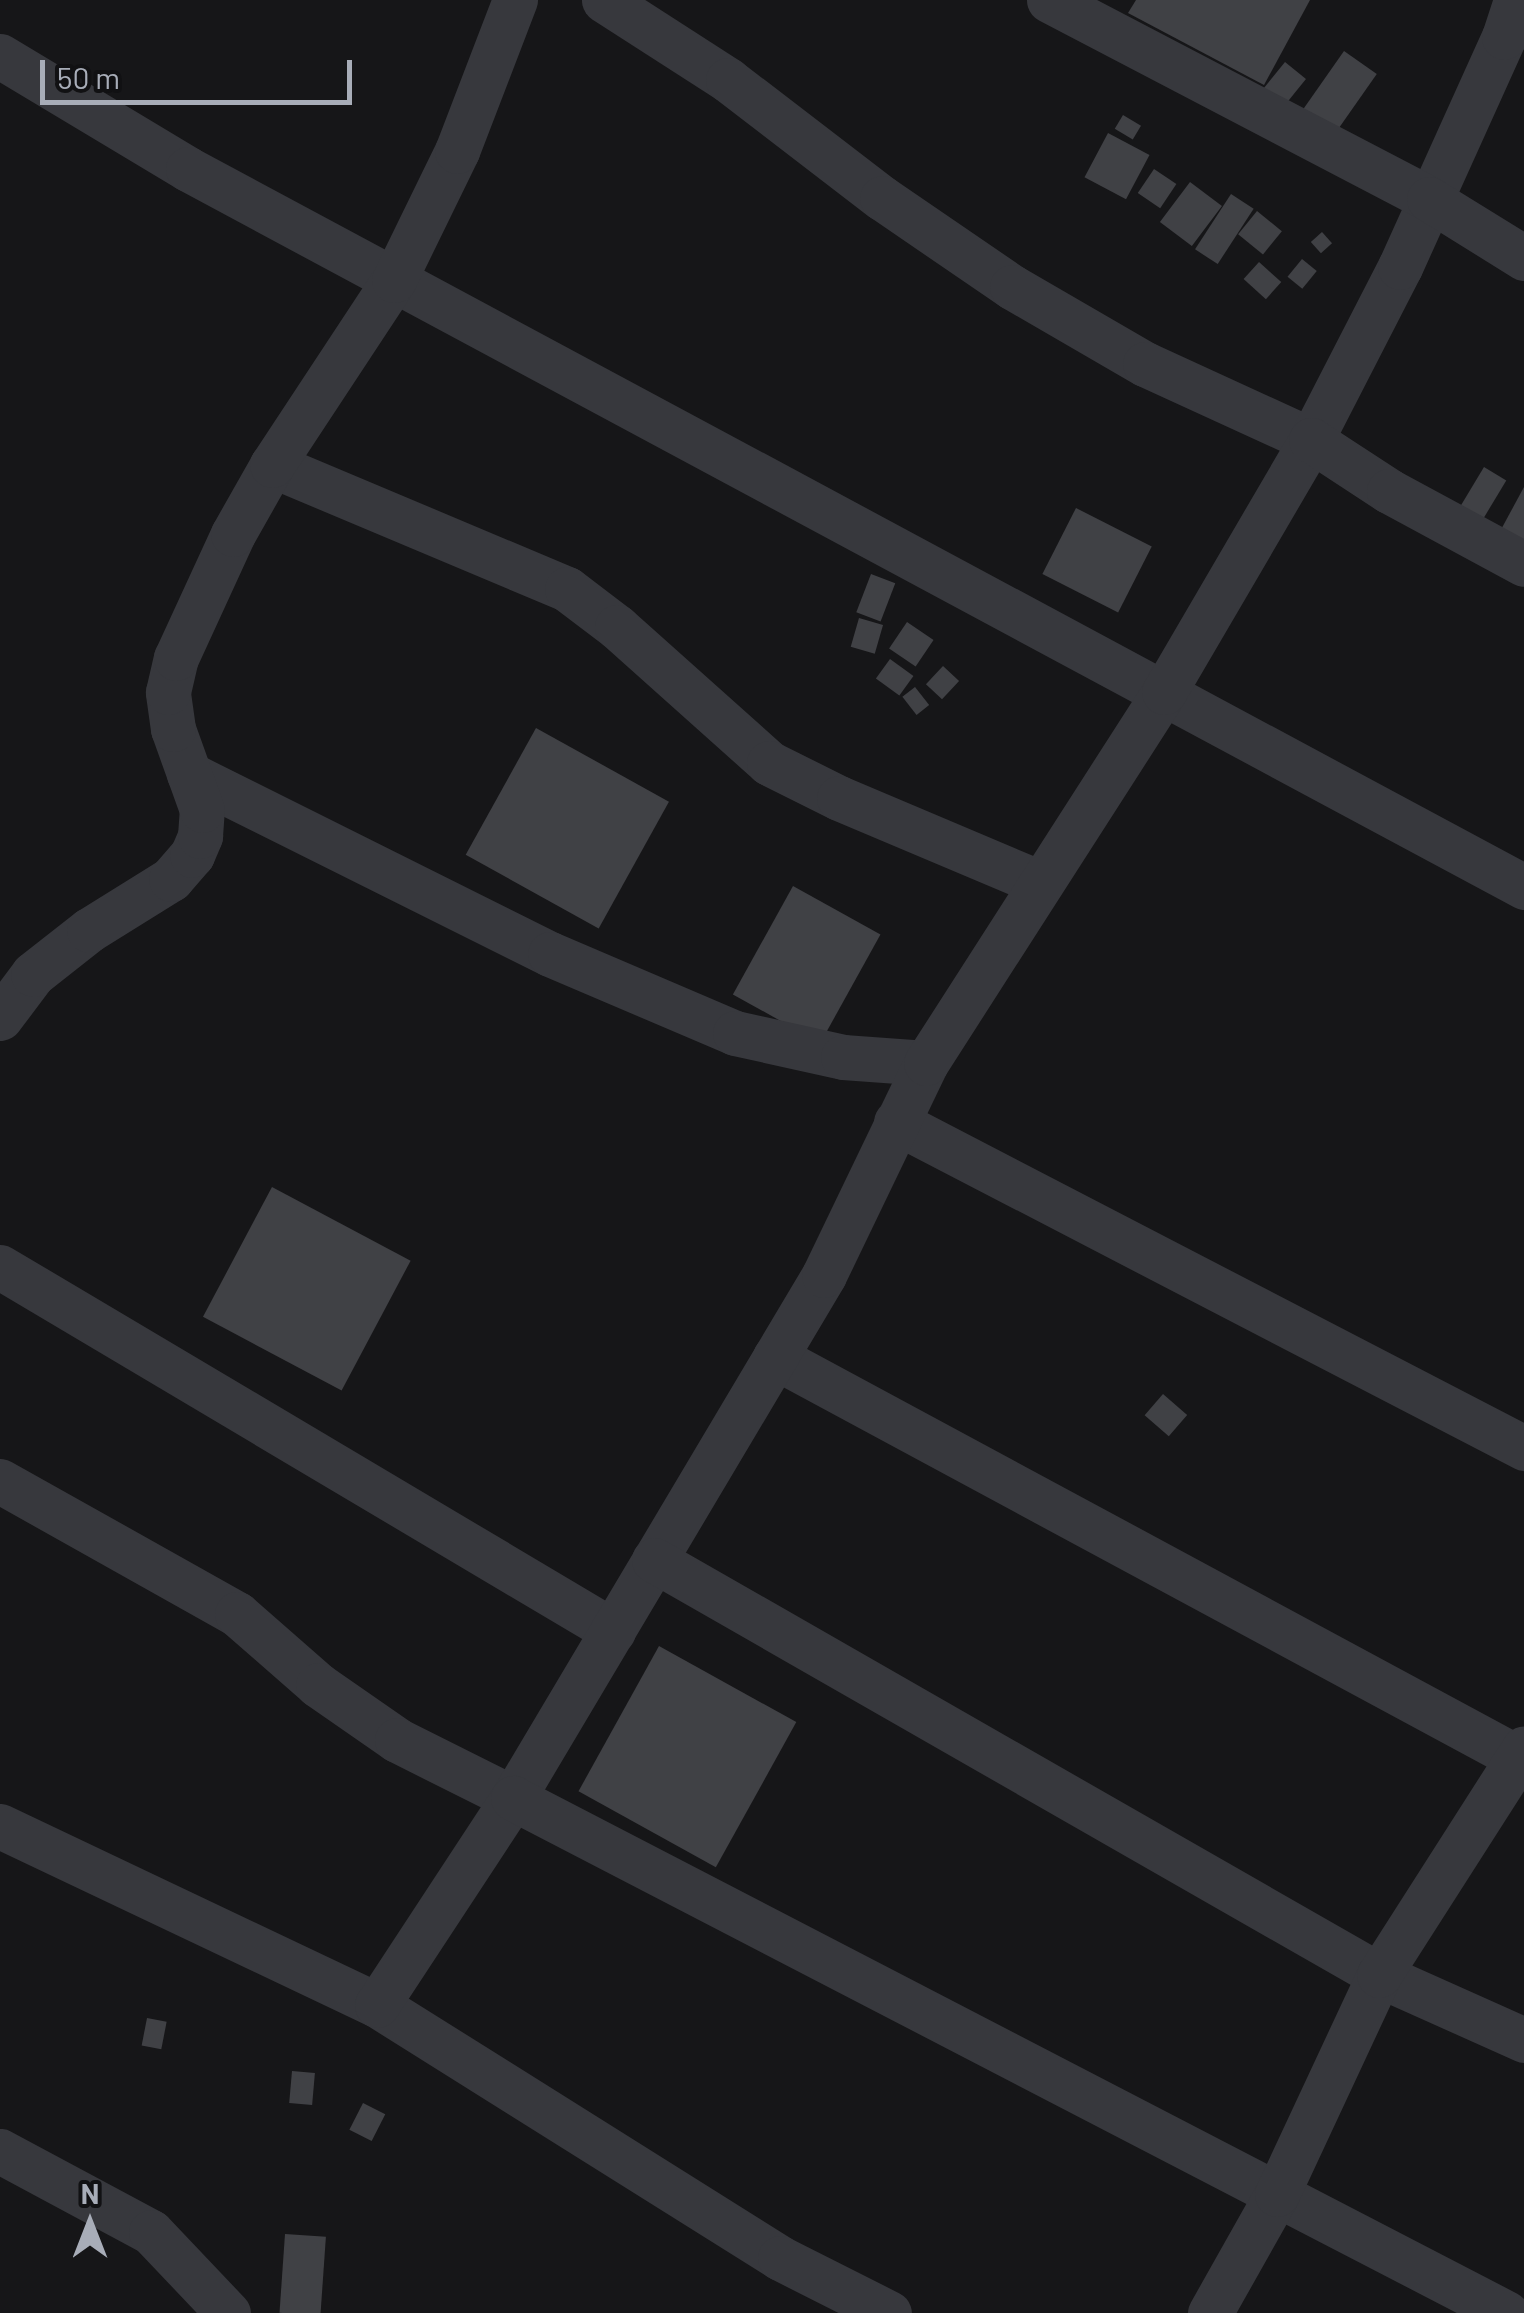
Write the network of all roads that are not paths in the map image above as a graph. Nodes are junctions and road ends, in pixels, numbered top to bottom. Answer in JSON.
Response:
{"nodes":[{"id":1,"x":515,"y":0,"type":"edge"},
{"id":2,"x":604,"y":0,"type":"edge"},
{"id":3,"x":1049,"y":0,"type":"edge"},
{"id":4,"x":1516,"y":0,"type":"edge"},
{"id":5,"x":0,"y":56,"type":"edge"},
{"id":6,"x":1429,"y":199,"type":"junction"},
{"id":7,"x":1524,"y":258,"type":"edge"},
{"id":8,"x":394,"y":280,"type":"junction"},
{"id":9,"x":1310,"y":440,"type":"junction"},
{"id":10,"x":272,"y":465,"type":"junction"},
{"id":11,"x":1524,"y":564,"type":"edge"},
{"id":12,"x":1164,"y":692,"type":"junction"},
{"id":13,"x":189,"y":774,"type":"junction"},
{"id":14,"x":1040,"y":883,"type":"junction"},
{"id":15,"x":1524,"y":887,"type":"edge"},
{"id":16,"x":0,"y":1018,"type":"edge"},
{"id":17,"x":926,"y":1063,"type":"junction"},
{"id":18,"x":896,"y":1122,"type":"junction"},
{"id":19,"x":0,"y":1268,"type":"edge"},
{"id":20,"x":775,"y":1357,"type":"junction"},
{"id":21,"x":1524,"y":1448,"type":"edge"},
{"id":22,"x":0,"y":1481,"type":"edge"},
{"id":23,"x":654,"y":1560,"type":"junction"},
{"id":24,"x":613,"y":1631,"type":"junction"},
{"id":25,"x":1522,"y":1756,"type":"edge"},
{"id":26,"x":513,"y":1798,"type":"junction"},
{"id":27,"x":0,"y":1826,"type":"edge"},
{"id":28,"x":1379,"y":1975,"type":"junction"},
{"id":29,"x":377,"y":2005,"type":"junction"},
{"id":30,"x":1524,"y":2040,"type":"edge"},
{"id":31,"x":0,"y":2151,"type":"edge"},
{"id":32,"x":1277,"y":2194,"type":"junction"},
{"id":33,"x":228,"y":2313,"type":"edge"},
{"id":34,"x":889,"y":2313,"type":"edge"},
{"id":35,"x":1210,"y":2313,"type":"edge"},
{"id":36,"x":1506,"y":2313,"type":"edge"}],
"edges":[{"from":1,"to":8,"type":"street"},
{"from":2,"to":9,"type":"street"},
{"from":3,"to":6,"type":"street"},
{"from":4,"to":6,"type":"street"},
{"from":5,"to":8,"type":"street"},
{"from":6,"to":7,"type":"street"},
{"from":6,"to":9,"type":"street"},
{"from":8,"to":10,"type":"street"},
{"from":8,"to":12,"type":"street"},
{"from":9,"to":11,"type":"street"},
{"from":9,"to":12,"type":"street"},
{"from":10,"to":13,"type":"street"},
{"from":10,"to":14,"type":"street"},
{"from":12,"to":14,"type":"street"},
{"from":12,"to":15,"type":"street"},
{"from":13,"to":16,"type":"street"},
{"from":13,"to":17,"type":"street"},
{"from":14,"to":17,"type":"street"},
{"from":17,"to":18,"type":"street"},
{"from":18,"to":20,"type":"street"},
{"from":18,"to":21,"type":"street"},
{"from":19,"to":24,"type":"street"},
{"from":20,"to":23,"type":"street"},
{"from":20,"to":25,"type":"street"},
{"from":22,"to":26,"type":"street"},
{"from":23,"to":24,"type":"street"},
{"from":23,"to":28,"type":"street"},
{"from":24,"to":26,"type":"street"},
{"from":25,"to":28,"type":"street"},
{"from":26,"to":29,"type":"street"},
{"from":26,"to":32,"type":"street"},
{"from":27,"to":29,"type":"street"},
{"from":28,"to":30,"type":"street"},
{"from":28,"to":32,"type":"street"},
{"from":29,"to":34,"type":"street"},
{"from":31,"to":33,"type":"street"},
{"from":32,"to":35,"type":"street"},
{"from":32,"to":36,"type":"street"}]}
